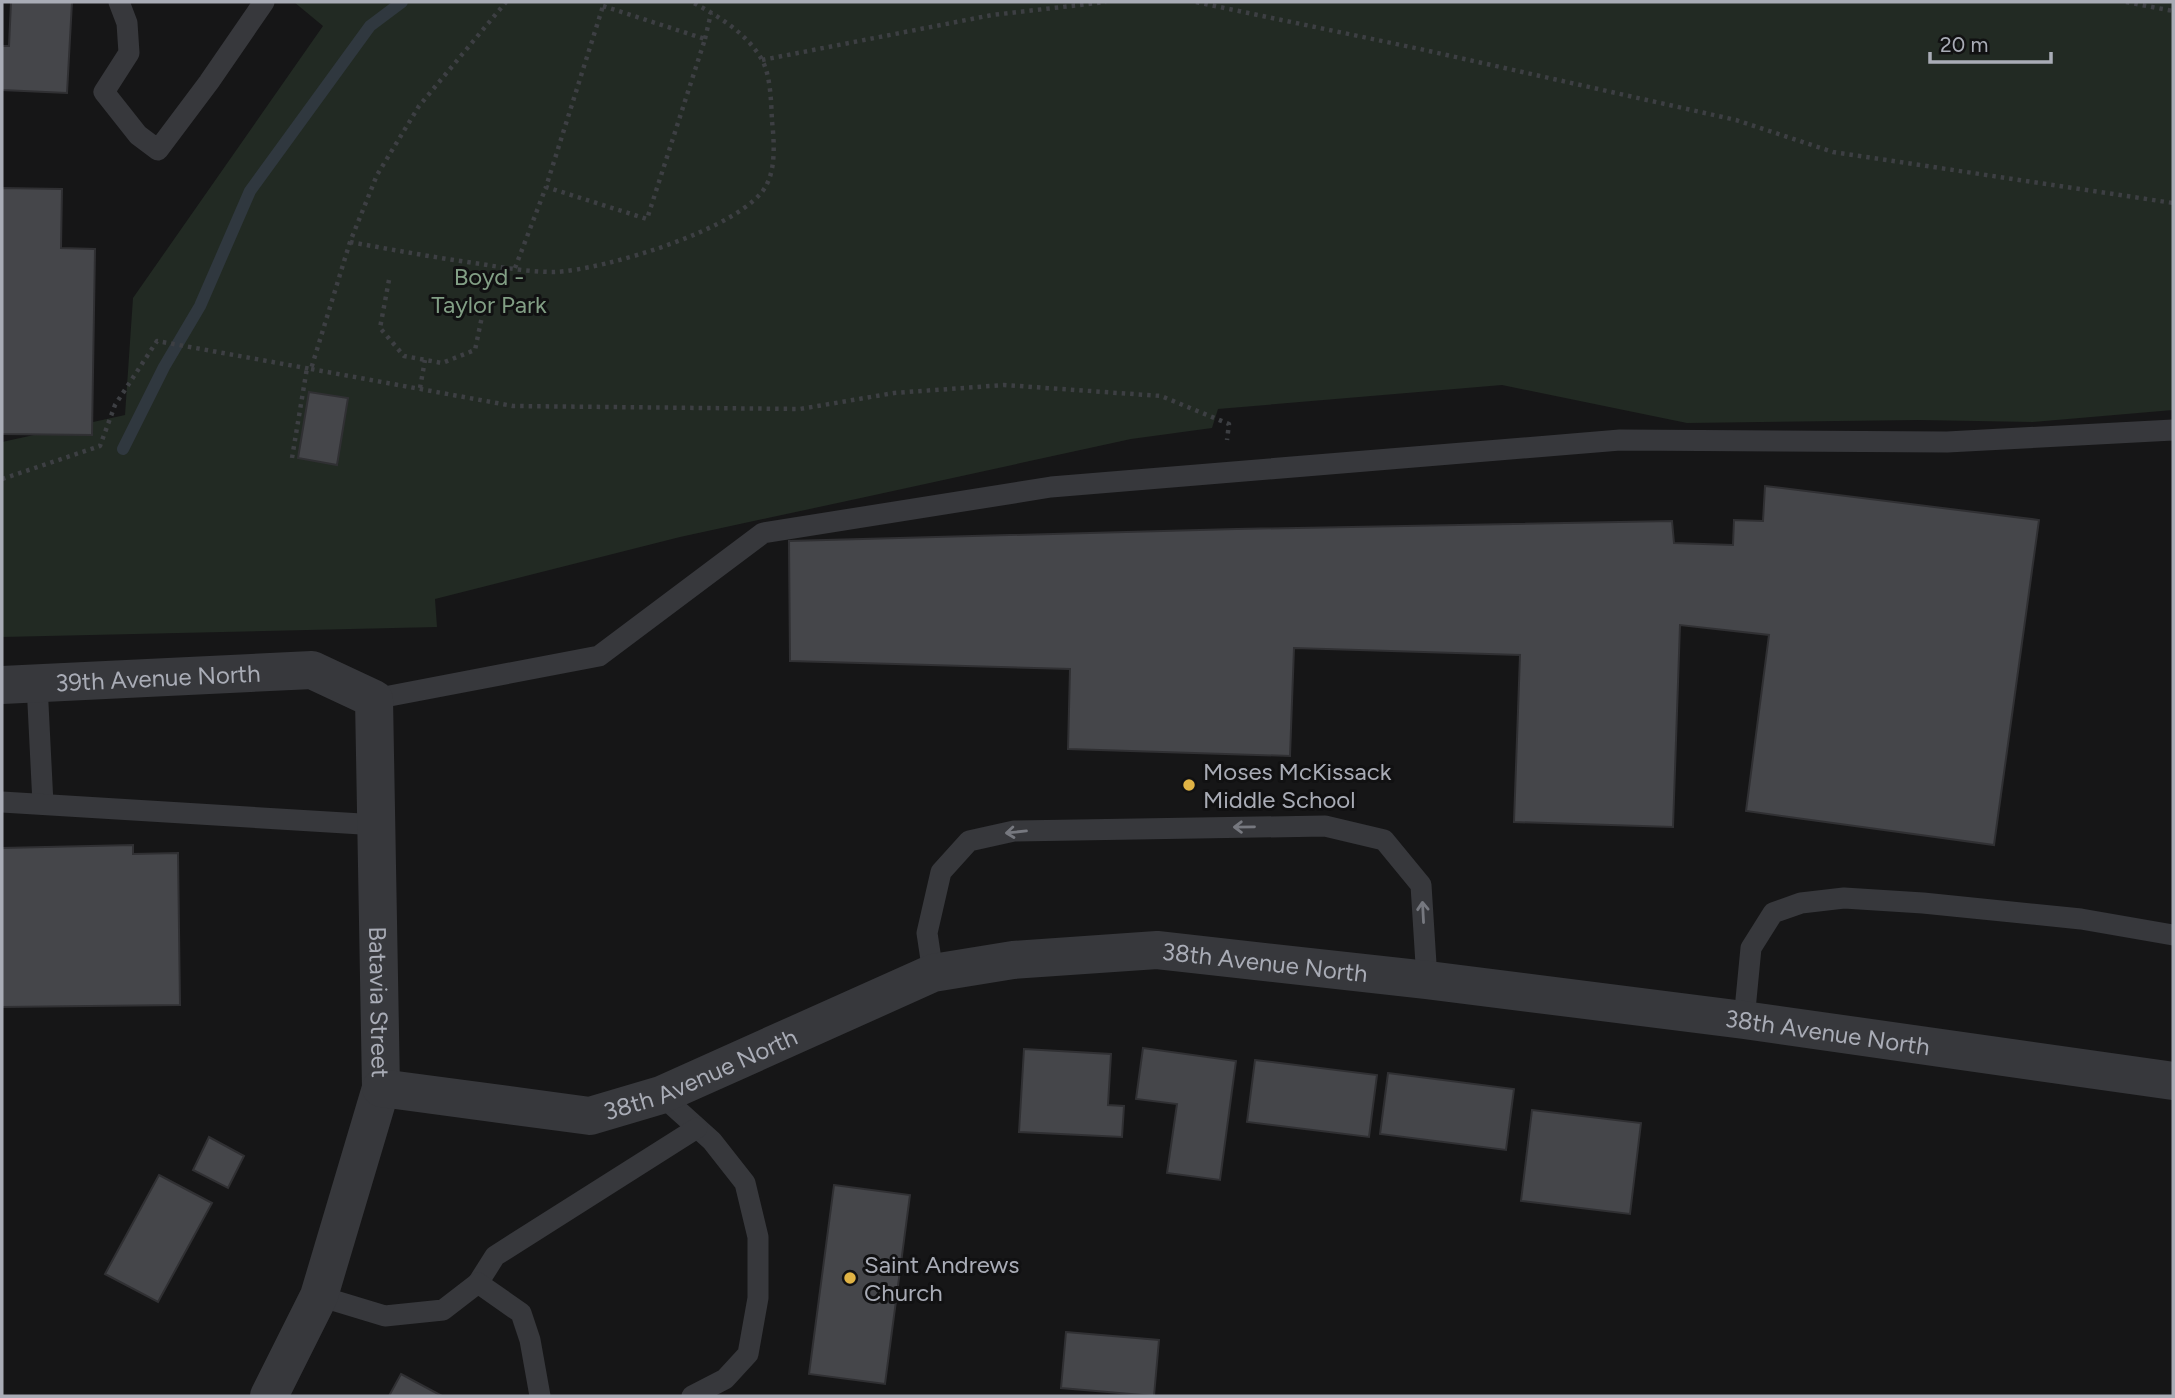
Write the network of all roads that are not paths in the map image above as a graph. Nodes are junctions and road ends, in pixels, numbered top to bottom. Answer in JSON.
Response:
{"nodes":[{"id":1,"x":119,"y":2,"type":"edge"},
{"id":2,"x":264,"y":2,"type":"edge"},
{"id":3,"x":2173,"y":430,"type":"edge"},
{"id":4,"x":20,"y":685,"type":"edge"},
{"id":5,"x":374,"y":699,"type":"junction"},
{"id":6,"x":2,"y":802,"type":"edge"},
{"id":7,"x":43,"y":804,"type":"junction"},
{"id":8,"x":377,"y":825,"type":"junction"},
{"id":9,"x":2173,"y":935,"type":"edge"},
{"id":10,"x":933,"y":972,"type":"junction"},
{"id":11,"x":1427,"y":980,"type":"junction"},
{"id":12,"x":1744,"y":1020,"type":"junction"},
{"id":13,"x":2173,"y":1081,"type":"edge"},
{"id":14,"x":381,"y":1087,"type":"junction"},
{"id":15,"x":661,"y":1096,"type":"junction"},
{"id":16,"x":697,"y":1128,"type":"junction"},
{"id":17,"x":478,"y":1283,"type":"junction"},
{"id":18,"x":319,"y":1296,"type":"junction"},
{"id":19,"x":269,"y":1396,"type":"edge"},
{"id":20,"x":540,"y":1396,"type":"edge"},
{"id":21,"x":692,"y":1396,"type":"edge"}],
"edges":[{"from":1,"to":2,"type":"lane"},
{"from":3,"to":5,"type":"lane"},
{"from":4,"to":5,"type":"street","name":"39th Avenue North"},
{"from":4,"to":7,"type":"lane"},
{"from":5,"to":8,"type":"street","name":"Batavia Street"},
{"from":6,"to":7,"type":"lane"},
{"from":7,"to":8,"type":"lane"},
{"from":8,"to":14,"type":"street","name":"Batavia Street"},
{"from":9,"to":12,"type":"lane"},
{"from":10,"to":11,"type":"street","name":"38th Avenue North"},
{"from":11,"to":10,"type":"lane","one_way":true},
{"from":10,"to":15,"type":"street","name":"38th Avenue North"},
{"from":11,"to":12,"type":"street","name":"38th Avenue North"},
{"from":12,"to":13,"type":"street","name":"38th Avenue North"},
{"from":14,"to":15,"type":"street","name":"38th Avenue North"},
{"from":14,"to":18,"type":"street","name":"Batavia Street"},
{"from":15,"to":16,"type":"lane"},
{"from":16,"to":17,"type":"lane"},
{"from":16,"to":21,"type":"lane"},
{"from":17,"to":18,"type":"lane"},
{"from":17,"to":20,"type":"lane"},
{"from":18,"to":19,"type":"street","name":"Batavia Street"}]}
